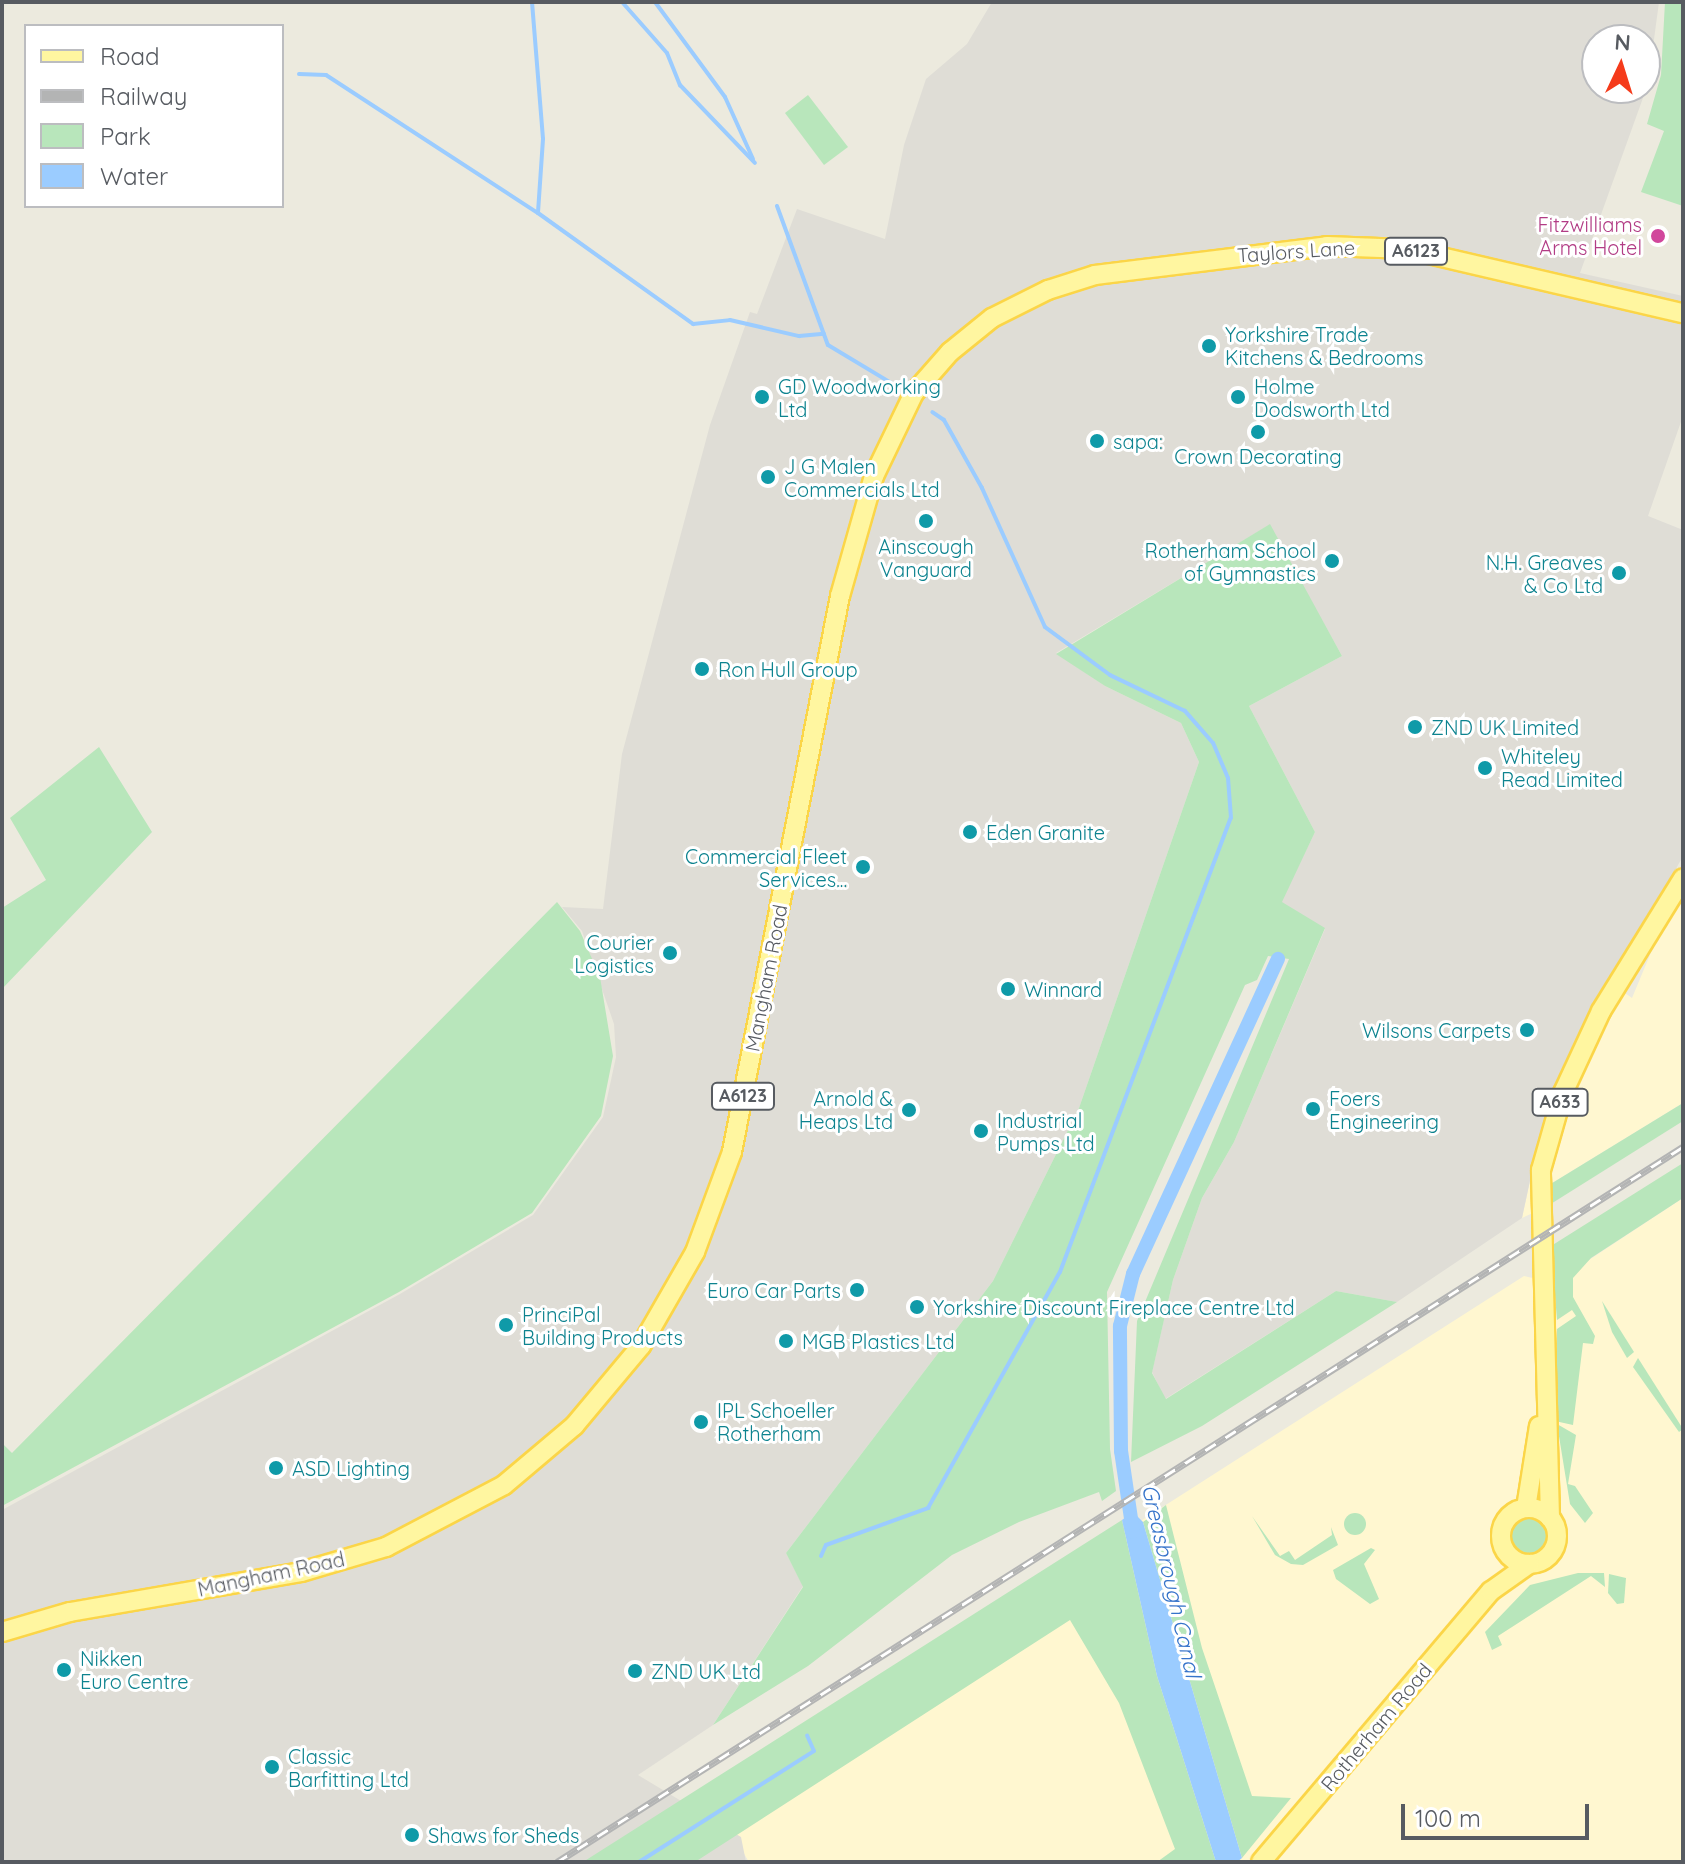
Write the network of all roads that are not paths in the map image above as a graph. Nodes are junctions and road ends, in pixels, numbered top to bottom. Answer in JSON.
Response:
{"nodes":[{"id":1,"x":1143,"y":266,"type":"joint"},
{"id":2,"x":1683,"y":313,"type":"edge"},
{"id":3,"x":1683,"y":878,"type":"edge"},
{"id":4,"x":1547,"y":1356,"type":"junction"},
{"id":5,"x":1526,"y":1508,"type":"junction"},
{"id":6,"x":1550,"y":1518,"type":"junction"},
{"id":7,"x":1504,"y":1550,"type":"junction"},
{"id":8,"x":1529,"y":1564,"type":"junction"},
{"id":9,"x":1491,"y":1591,"type":"junction"},
{"id":10,"x":2,"y":1632,"type":"edge"},
{"id":11,"x":1261,"y":1862,"type":"edge"}],
"edges":[{"from":1,"to":2,"type":"main road","name":"Taylors Lane","number":"A6123"},
{"from":1,"to":10,"type":"main road","name":"Mangham Road","number":"A6123"},
{"from":3,"to":4,"type":"main road","name":"Rotherham Road","number":"A633"},
{"from":4,"to":5,"type":"main road","name":"Rotherham Road","number":"A633"},
{"from":4,"to":6,"type":"main road","name":"Rotherham Road","number":"A633"},
{"from":5,"to":6,"type":"main road"},
{"from":5,"to":7,"type":"main road","name":"Rotherham Road","number":"A633"},
{"from":6,"to":8,"type":"main road","name":"Rotherham Road","number":"A633"},
{"from":7,"to":8,"type":"main road"},
{"from":7,"to":9,"type":"main road","name":"Rotherham Road","number":"A633"},
{"from":8,"to":9,"type":"main road","name":"Rotherham Road","number":"A633"},
{"from":9,"to":11,"type":"main road","name":"Rotherham Road","number":"A633"}]}
